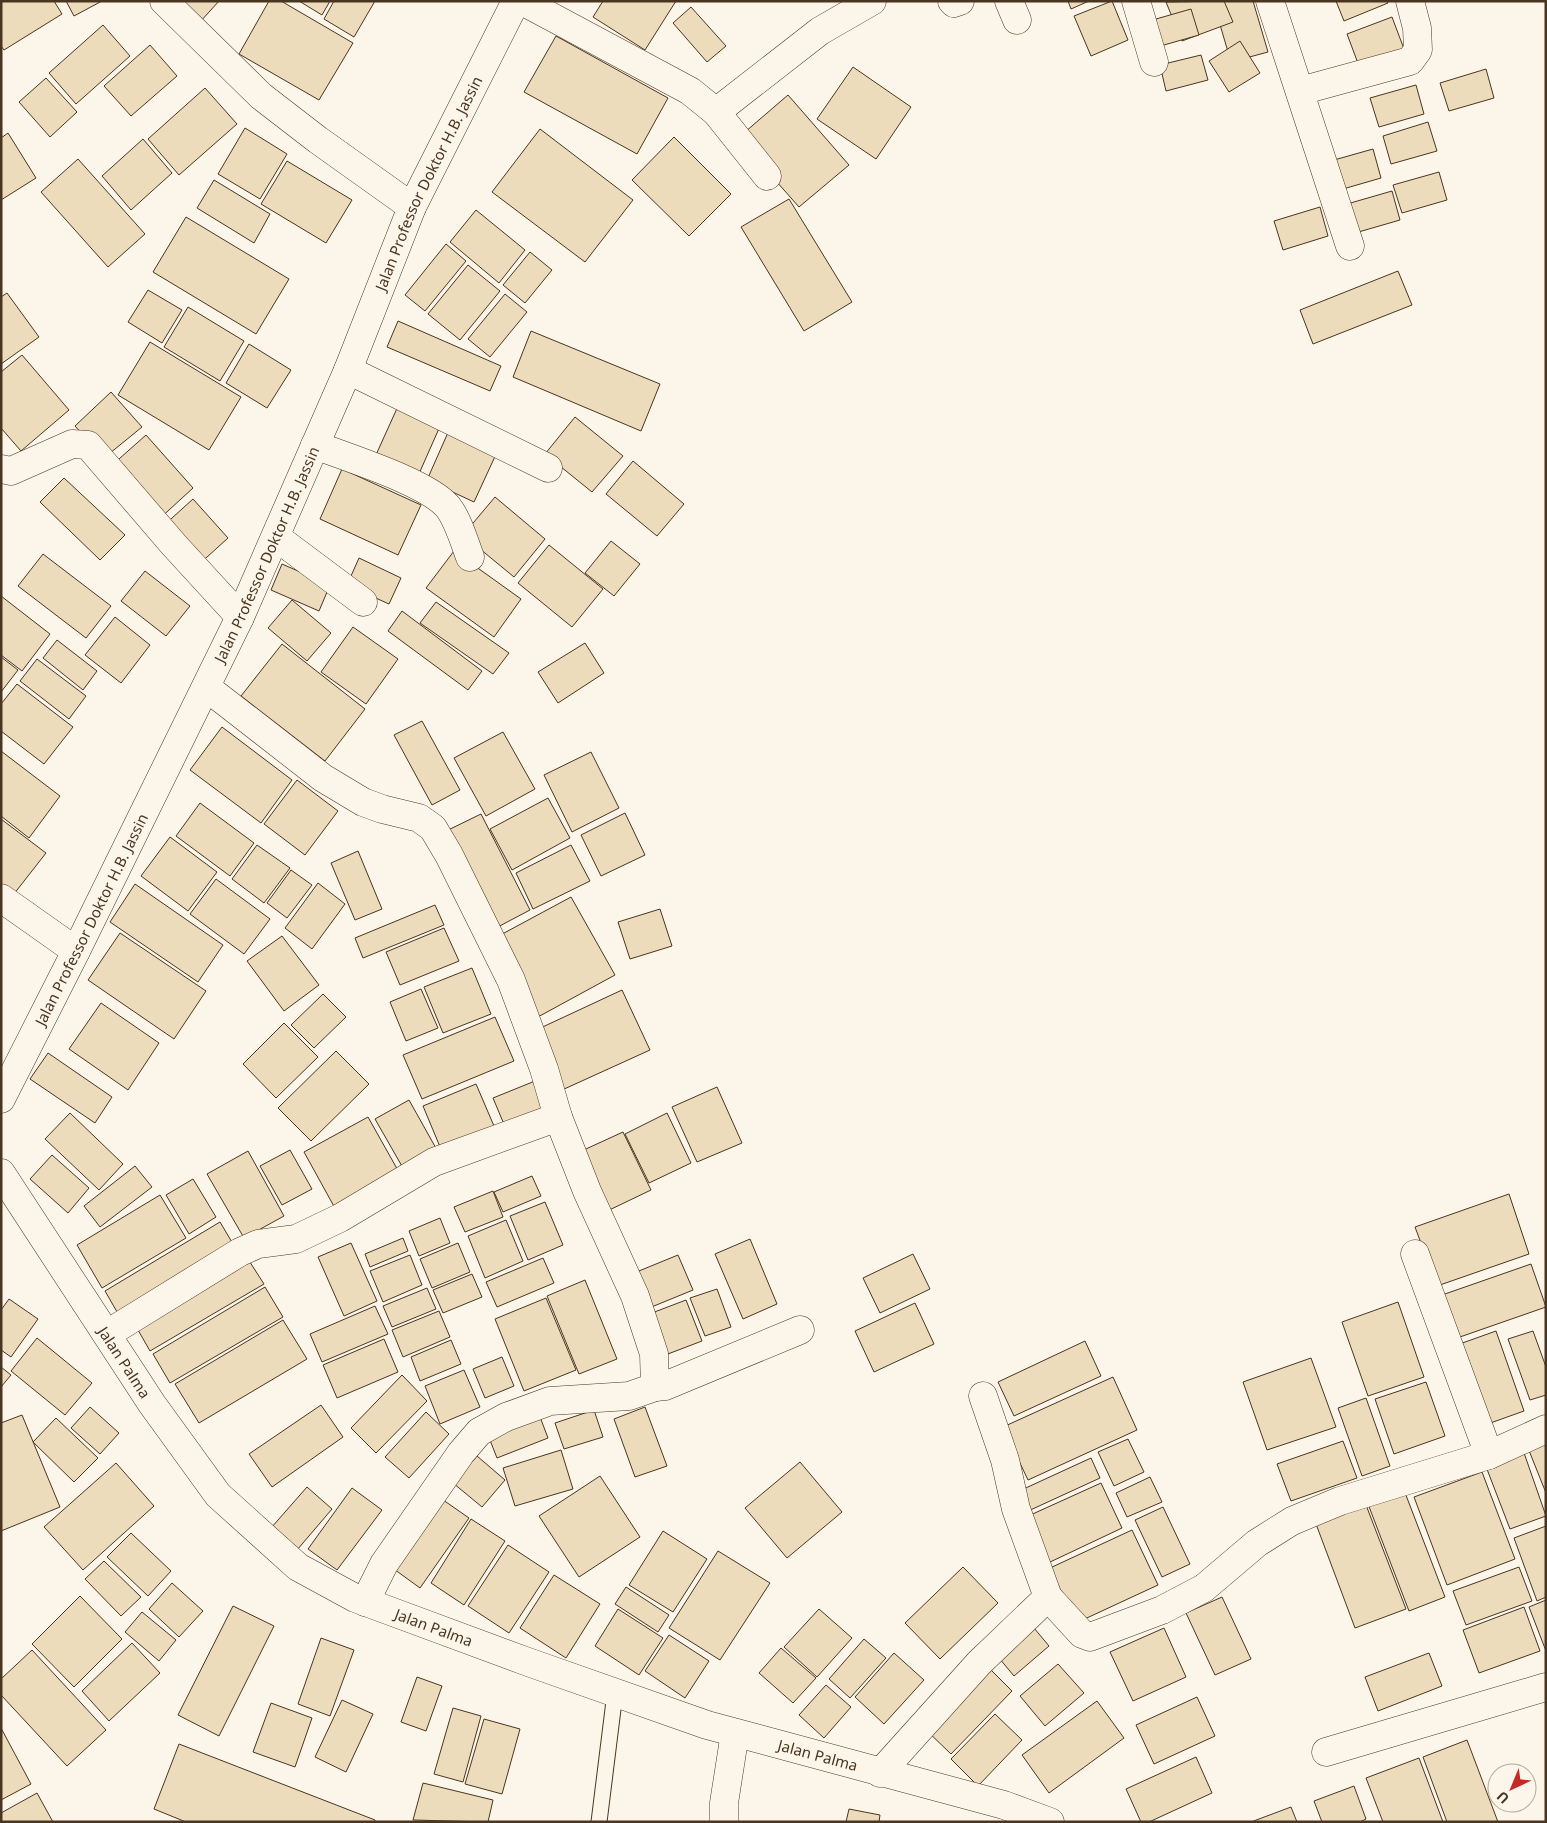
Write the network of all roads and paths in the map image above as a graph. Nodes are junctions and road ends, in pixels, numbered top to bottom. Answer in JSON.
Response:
{"nodes":[{"id":1,"x":164,"y":1,"type":"edge"},
{"id":2,"x":516,"y":1,"type":"edge"},
{"id":3,"x":522,"y":1,"type":"edge"},
{"id":4,"x":872,"y":1,"type":"edge"},
{"id":5,"x":952,"y":1,"type":"edge"},
{"id":6,"x":960,"y":1,"type":"edge"},
{"id":7,"x":1136,"y":1,"type":"edge"},
{"id":8,"x":1270,"y":1,"type":"edge"},
{"id":9,"x":1410,"y":1,"type":"edge"},
{"id":10,"x":1154,"y":62,"type":"dead end"},
{"id":11,"x":1300,"y":91,"type":"junction"},
{"id":12,"x":716,"y":112,"type":"junction"},
{"id":13,"x":767,"y":176,"type":"dead end"},
{"id":14,"x":412,"y":207,"type":"junction"},
{"id":15,"x":1350,"y":246,"type":"dead end"},
{"id":16,"x":348,"y":370,"type":"junction"},
{"id":17,"x":315,"y":445,"type":"junction"},
{"id":18,"x":548,"y":468,"type":"dead end"},
{"id":19,"x":1,"y":469,"type":"edge"},
{"id":20,"x":276,"y":537,"type":"junction"},
{"id":21,"x":470,"y":557,"type":"dead end"},
{"id":22,"x":363,"y":602,"type":"dead end"},
{"id":23,"x":240,"y":617,"type":"junction"},
{"id":24,"x":206,"y":688,"type":"junction"},
{"id":25,"x":1,"y":898,"type":"edge"},
{"id":26,"x":76,"y":952,"type":"junction"},
{"id":27,"x":1,"y":1100,"type":"edge"},
{"id":28,"x":558,"y":1117,"type":"junction"},
{"id":29,"x":1,"y":1173,"type":"edge"},
{"id":30,"x":1415,"y":1254,"type":"dead end"},
{"id":31,"x":800,"y":1330,"type":"dead end"},
{"id":32,"x":107,"y":1334,"type":"junction"},
{"id":33,"x":655,"y":1387,"type":"junction"},
{"id":34,"x":983,"y":1396,"type":"dead end"},
{"id":35,"x":1546,"y":1430,"type":"edge"},
{"id":36,"x":1489,"y":1455,"type":"junction"},
{"id":37,"x":1048,"y":1597,"type":"junction"},
{"id":38,"x":365,"y":1602,"type":"junction"},
{"id":39,"x":1546,"y":1687,"type":"edge"},
{"id":40,"x":615,"y":1693,"type":"junction"},
{"id":41,"x":735,"y":1733,"type":"junction"},
{"id":42,"x":1326,"y":1752,"type":"dead end"},
{"id":43,"x":880,"y":1772,"type":"junction"},
{"id":44,"x":599,"y":1822,"type":"edge"},
{"id":45,"x":724,"y":1822,"type":"edge"},
{"id":46,"x":1050,"y":1822,"type":"edge"}],
"edges":[{"from":1,"to":14,"type":"main road"},
{"from":2,"to":14,"type":"main road","name":"Jalan Professor Doktor H.B. Jassin"},
{"from":3,"to":12,"type":"main road"},
{"from":4,"to":12,"type":"main road"},
{"from":5,"to":6,"type":"main road"},
{"from":7,"to":10,"type":"main road"},
{"from":8,"to":11,"type":"main road"},
{"from":9,"to":11,"type":"main road"},
{"from":11,"to":15,"type":"main road"},
{"from":12,"to":13,"type":"main road"},
{"from":14,"to":16,"type":"main road","name":"Jalan Professor Doktor H.B. Jassin"},
{"from":16,"to":17,"type":"main road","name":"Jalan Professor Doktor H.B. Jassin"},
{"from":16,"to":18,"type":"main road"},
{"from":17,"to":20,"type":"main road","name":"Jalan Professor Doktor H.B. Jassin"},
{"from":17,"to":21,"type":"main road"},
{"from":19,"to":23,"type":"main road"},
{"from":20,"to":22,"type":"main road"},
{"from":20,"to":23,"type":"main road","name":"Jalan Professor Doktor H.B. Jassin"},
{"from":23,"to":24,"type":"main road","name":"Jalan Professor Doktor H.B. Jassin"},
{"from":24,"to":26,"type":"main road","name":"Jalan Professor Doktor H.B. Jassin"},
{"from":24,"to":28,"type":"main road"},
{"from":25,"to":26,"type":"main road"},
{"from":26,"to":27,"type":"main road","name":"Jalan Professor Doktor H.B. Jassin"},
{"from":28,"to":32,"type":"main road"},
{"from":28,"to":33,"type":"main road"},
{"from":29,"to":32,"type":"main road","name":"Jalan Palma"},
{"from":30,"to":36,"type":"main road"},
{"from":31,"to":33,"type":"main road"},
{"from":32,"to":38,"type":"main road","name":"Jalan Palma"},
{"from":33,"to":38,"type":"main road"},
{"from":34,"to":37,"type":"main road"},
{"from":35,"to":36,"type":"main road"},
{"from":36,"to":37,"type":"main road"},
{"from":37,"to":43,"type":"main road"},
{"from":38,"to":40,"type":"main road","name":"Jalan Palma"},
{"from":39,"to":42,"type":"main road"},
{"from":40,"to":41,"type":"main road","name":"Jalan Palma"},
{"from":40,"to":44,"type":"lane"},
{"from":41,"to":43,"type":"main road","name":"Jalan Palma"},
{"from":41,"to":45,"type":"main road"},
{"from":43,"to":46,"type":"main road","name":"Jalan Palma"}]}
